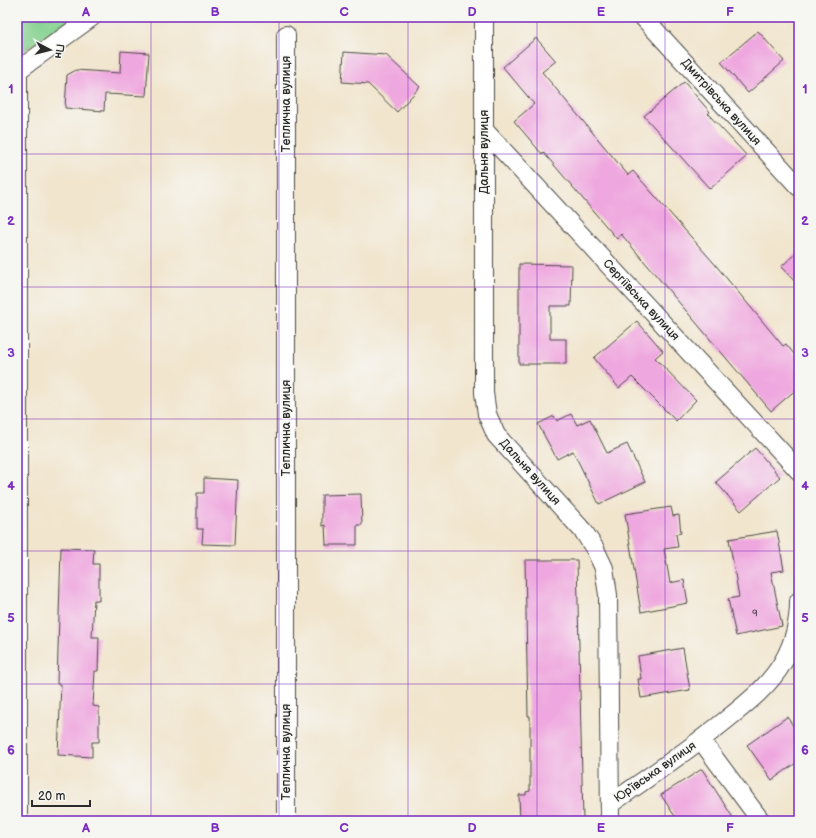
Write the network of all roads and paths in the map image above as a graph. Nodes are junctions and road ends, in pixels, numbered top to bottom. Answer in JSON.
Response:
{"nodes":[{"id":1,"x":92,"y":17,"type":"edge"},
{"id":2,"x":484,"y":17,"type":"edge"},
{"id":3,"x":643,"y":17,"type":"edge"},
{"id":4,"x":286,"y":35,"type":"dead end"},
{"id":5,"x":17,"y":70,"type":"edge"},
{"id":6,"x":484,"y":130,"type":"junction"},
{"id":7,"x":799,"y":187,"type":"edge"},
{"id":8,"x":799,"y":471,"type":"edge"},
{"id":9,"x":799,"y":601,"type":"edge"},
{"id":10,"x":701,"y":740,"type":"junction"},
{"id":11,"x":610,"y":813,"type":"edge"},
{"id":12,"x":18,"y":821,"type":"edge"},
{"id":13,"x":286,"y":821,"type":"edge"},
{"id":14,"x":760,"y":821,"type":"edge"}],
"edges":[{"from":1,"to":5,"type":"street"},
{"from":2,"to":6,"type":"street","name":"Дальня вулиця"},
{"from":3,"to":7,"type":"street","name":"Дмитрівська вулиця"},
{"from":4,"to":13,"type":"street","name":"Теплична вулиця"},
{"from":5,"to":12,"type":"street"},
{"from":6,"to":8,"type":"street","name":"Сергіївська вулиця"},
{"from":6,"to":11,"type":"street","name":"Дальня вулиця"},
{"from":9,"to":10,"type":"street","name":"Юрʼївська вулиця"},
{"from":10,"to":11,"type":"street","name":"Юрʼївська вулиця"},
{"from":10,"to":14,"type":"street","name":"Юрʼївська вулиця"}]}
